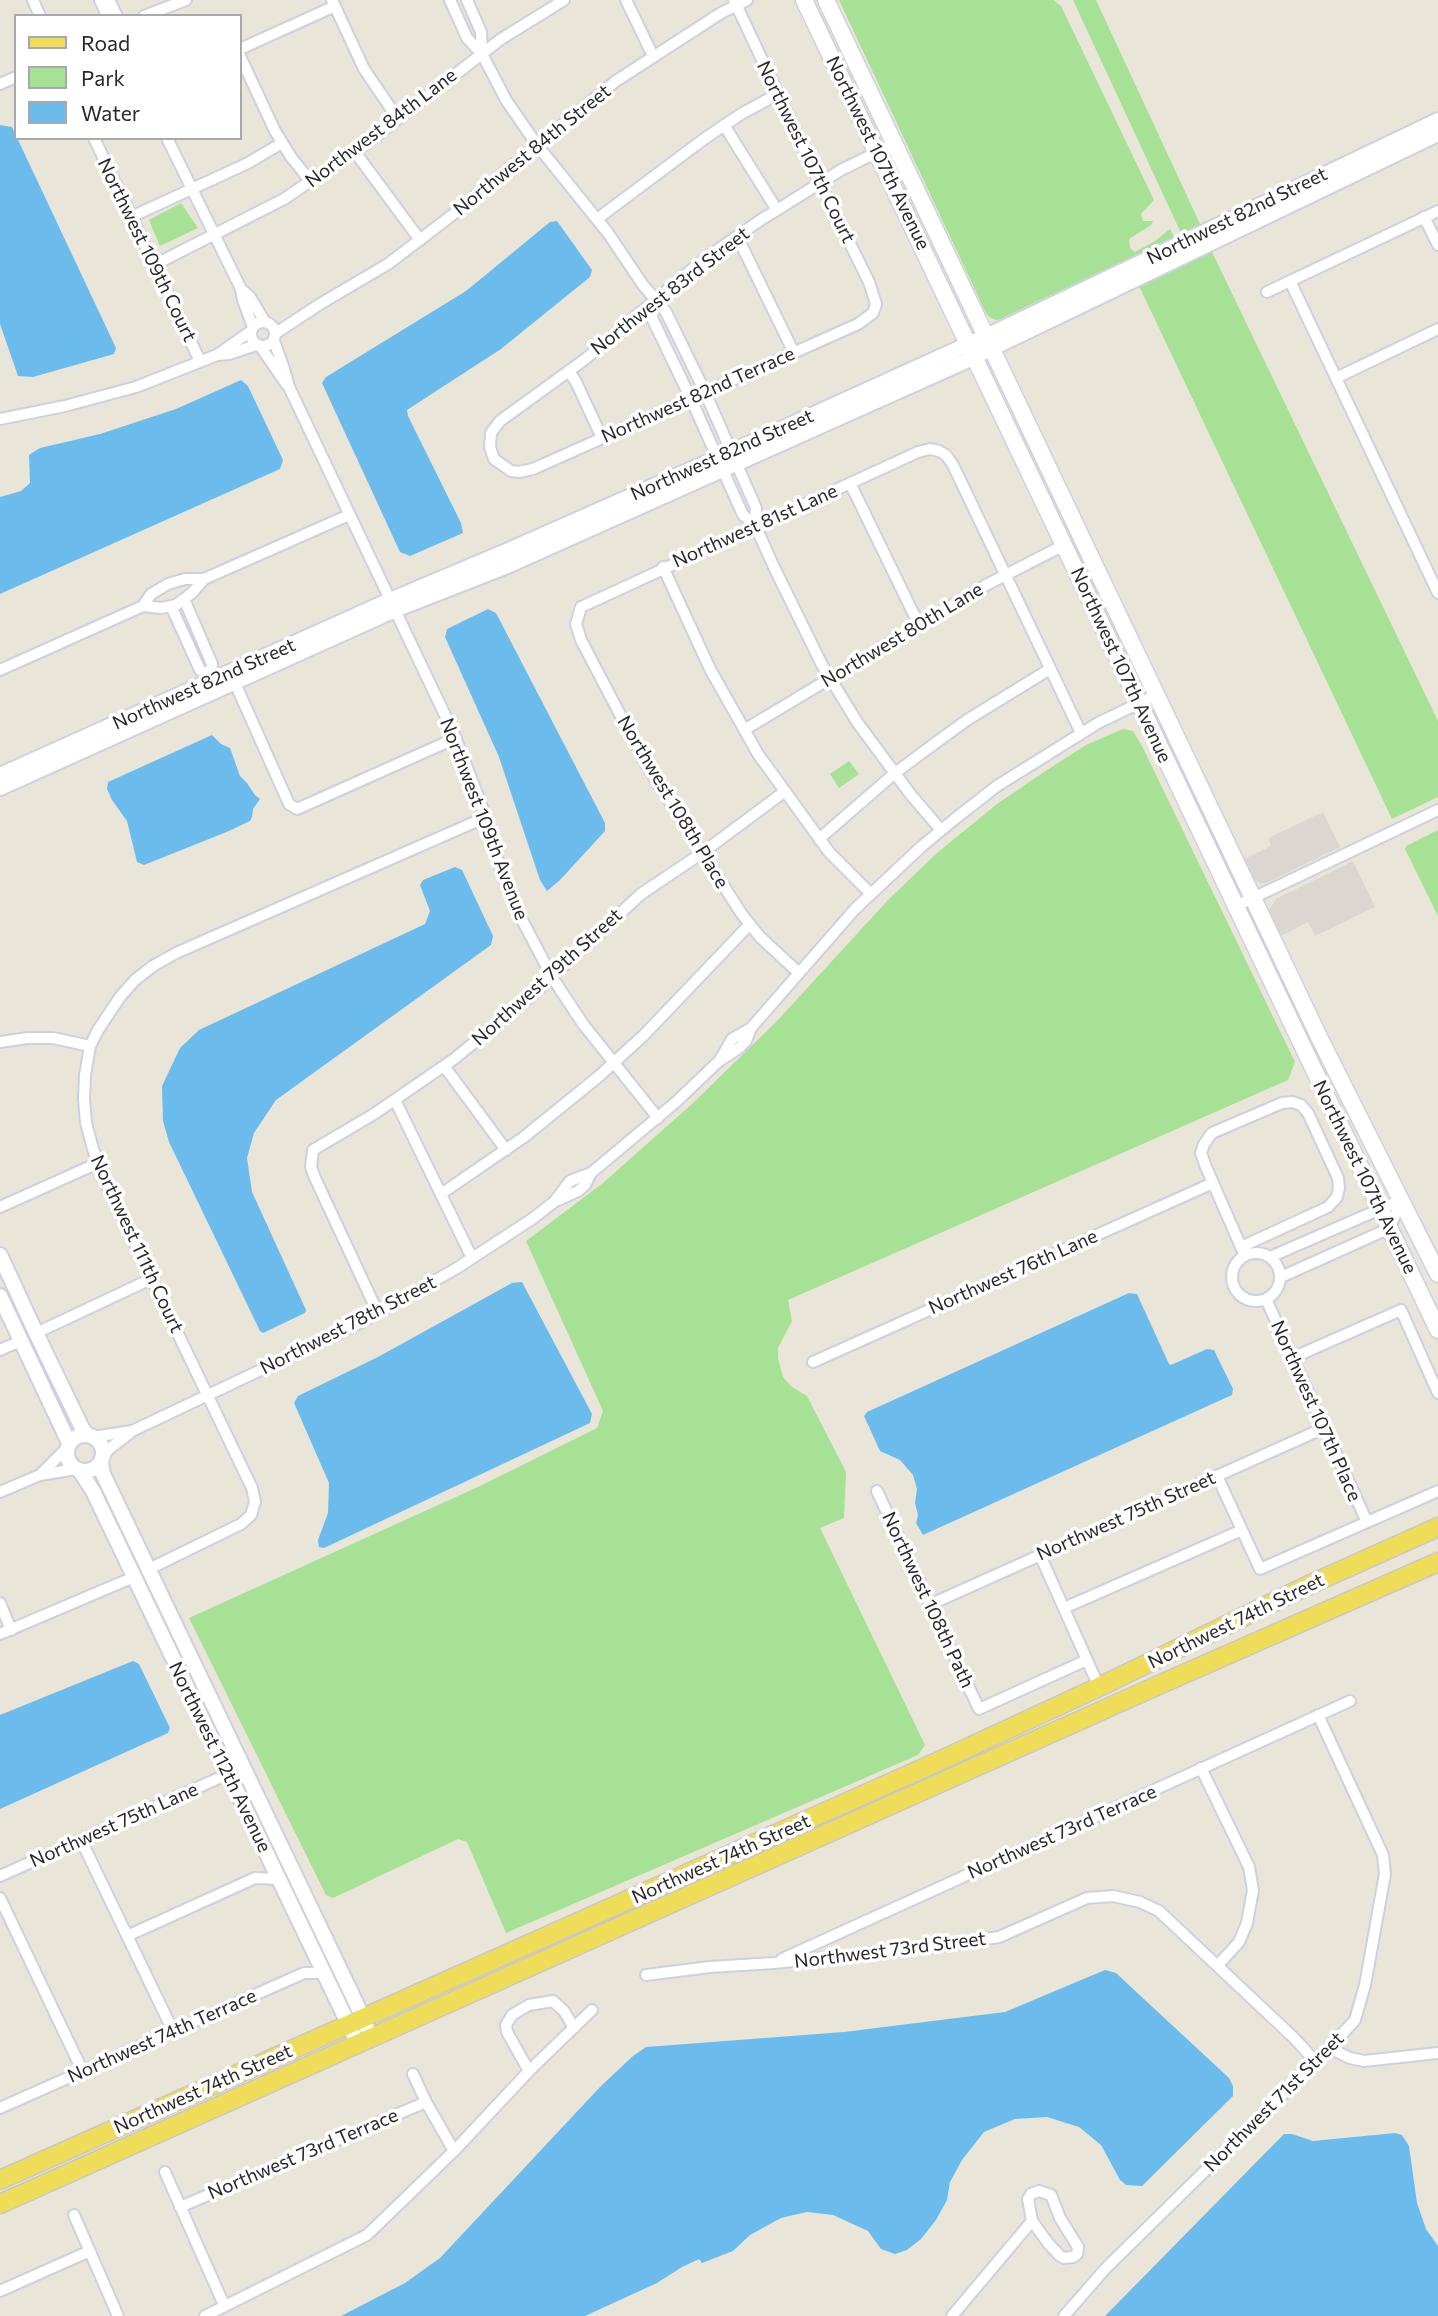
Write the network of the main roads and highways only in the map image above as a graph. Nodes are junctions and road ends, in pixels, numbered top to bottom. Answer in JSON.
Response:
{"nodes":[{"id":1,"x":804,"y":0,"type":"edge"},
{"id":2,"x":826,"y":0,"type":"edge"},
{"id":3,"x":1438,"y":1273,"type":"edge"},
{"id":4,"x":1438,"y":1330,"type":"edge"},
{"id":5,"x":1438,"y":1527,"type":"edge"},
{"id":6,"x":1438,"y":1562,"type":"edge"},
{"id":7,"x":1209,"y":1634,"type":"junction"},
{"id":8,"x":1152,"y":1688,"type":"junction"},
{"id":9,"x":0,"y":2180,"type":"edge"},
{"id":10,"x":0,"y":2204,"type":"edge"}],
"edges":[{"from":1,"to":4,"type":"main road","name":"Northwest 107th Avenue"},
{"from":2,"to":3,"type":"main road","name":"Northwest 107th Avenue"},
{"from":5,"to":7,"type":"main road","name":"Northwest 74th Street"},
{"from":6,"to":8,"type":"main road","name":"Northwest 74th Street"},
{"from":7,"to":8,"type":"main road"},
{"from":7,"to":9,"type":"main road","name":"Northwest 74th Street"},
{"from":8,"to":10,"type":"main road","name":"Northwest 74th Street"}]}
